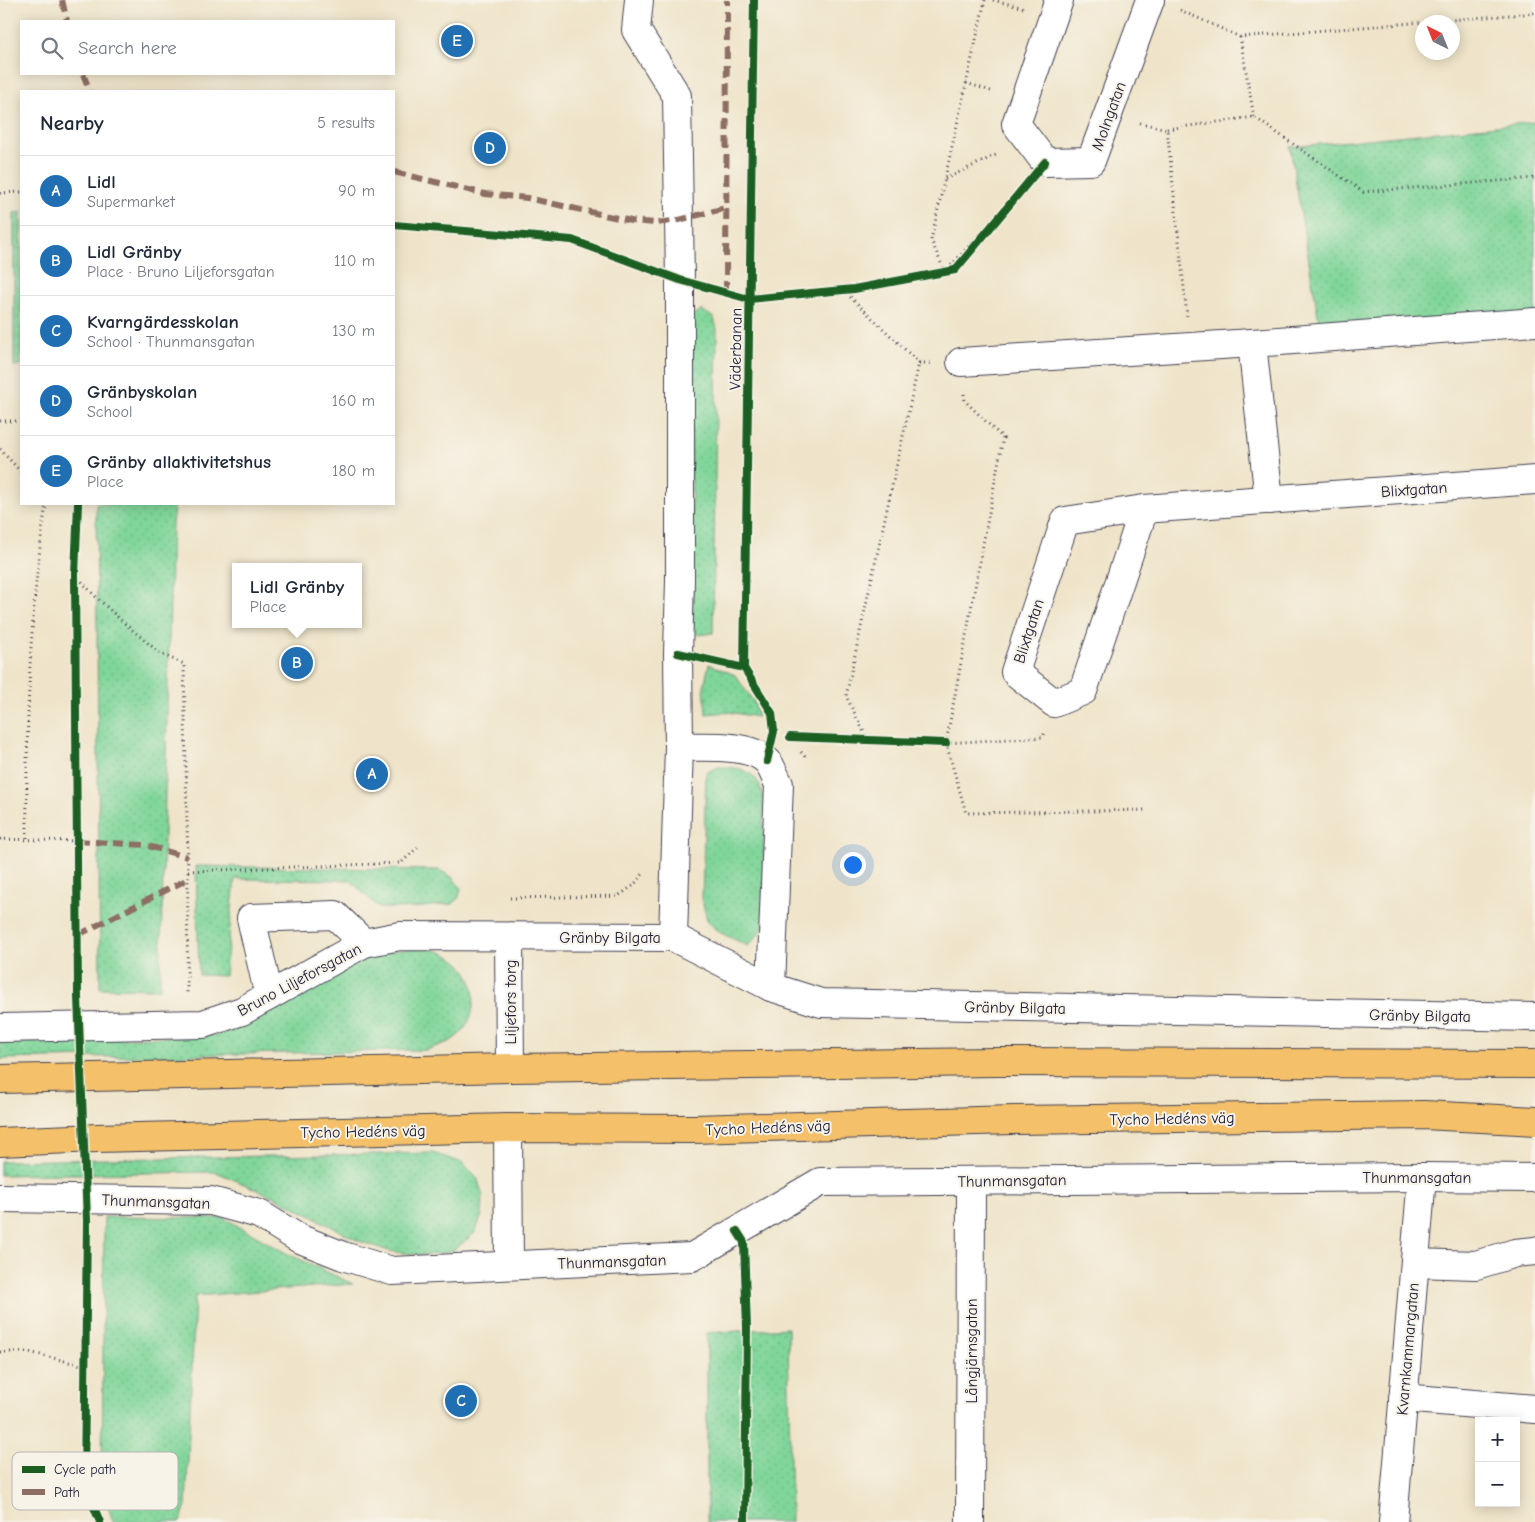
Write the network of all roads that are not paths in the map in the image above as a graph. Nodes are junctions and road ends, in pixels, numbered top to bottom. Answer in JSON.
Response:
{"nodes":[{"id":1,"x":638,"y":0,"type":"edge"},
{"id":2,"x":1059,"y":0,"type":"edge"},
{"id":3,"x":1150,"y":0,"type":"edge"},
{"id":4,"x":1535,"y":322,"type":"edge"},
{"id":5,"x":1252,"y":343,"type":"junction"},
{"id":6,"x":961,"y":362,"type":"road end"},
{"id":7,"x":1535,"y":480,"type":"edge"},
{"id":8,"x":1270,"y":500,"type":"junction"},
{"id":9,"x":1144,"y":509,"type":"junction"},
{"id":10,"x":679,"y":747,"type":"junction"},
{"id":11,"x":509,"y":936,"type":"junction"},
{"id":12,"x":673,"y":937,"type":"junction"},
{"id":13,"x":364,"y":944,"type":"junction"},
{"id":14,"x":771,"y":987,"type":"junction"},
{"id":15,"x":269,"y":996,"type":"junction"},
{"id":16,"x":1535,"y":1017,"type":"edge"},
{"id":17,"x":0,"y":1028,"type":"edge"},
{"id":18,"x":1535,"y":1064,"type":"edge"},
{"id":19,"x":510,"y":1068,"type":"junction"},
{"id":20,"x":0,"y":1079,"type":"edge"},
{"id":21,"x":1535,"y":1121,"type":"edge"},
{"id":22,"x":508,"y":1128,"type":"junction"},
{"id":23,"x":0,"y":1142,"type":"edge"},
{"id":24,"x":1422,"y":1177,"type":"junction"},
{"id":25,"x":1535,"y":1178,"type":"edge"},
{"id":26,"x":971,"y":1180,"type":"junction"},
{"id":27,"x":0,"y":1198,"type":"edge"},
{"id":28,"x":1535,"y":1251,"type":"edge"},
{"id":29,"x":1415,"y":1263,"type":"junction"},
{"id":30,"x":509,"y":1265,"type":"junction"},
{"id":31,"x":1403,"y":1398,"type":"junction"},
{"id":32,"x":1535,"y":1408,"type":"edge"},
{"id":33,"x":970,"y":1522,"type":"edge"},
{"id":34,"x":1393,"y":1522,"type":"edge"}],
"edges":[{"from":1,"to":10,"type":"street"},
{"from":2,"to":3,"type":"street","name":"Molngatan"},
{"from":4,"to":5,"type":"street"},
{"from":5,"to":6,"type":"street"},
{"from":5,"to":8,"type":"street"},
{"from":7,"to":8,"type":"street","name":"Blixtgatan"},
{"from":8,"to":9,"type":"street","name":"Blixtgatan"},
{"from":9,"to":9,"type":"street","name":"Blixtgatan"},
{"from":10,"to":12,"type":"street"},
{"from":10,"to":14,"type":"street"},
{"from":11,"to":12,"type":"street","name":"Gränby Bilgata"},
{"from":11,"to":13,"type":"street","name":"Bruno Liljeforsgatan"},
{"from":11,"to":19,"type":"street","name":"Liljefors torg"},
{"from":12,"to":14,"type":"street","name":"Gränby Bilgata"},
{"from":13,"to":15,"type":"street","name":"Bruno Liljeforsgatan"},
{"from":13,"to":15,"type":"street"},
{"from":14,"to":16,"type":"street","name":"Gränby Bilgata"},
{"from":15,"to":17,"type":"street","name":"Bruno Liljeforsgatan"},
{"from":18,"to":19,"type":"main road"},
{"from":19,"to":20,"type":"main road"},
{"from":21,"to":22,"type":"main road","name":"Tycho Hedéns väg"},
{"from":22,"to":23,"type":"main road","name":"Tycho Hedéns väg"},
{"from":22,"to":30,"type":"street"},
{"from":24,"to":25,"type":"street","name":"Thunmansgatan"},
{"from":24,"to":26,"type":"street","name":"Thunmansgatan"},
{"from":24,"to":29,"type":"street","name":"Kvarnkammargatan"},
{"from":26,"to":30,"type":"street","name":"Thunmansgatan"},
{"from":26,"to":33,"type":"street","name":"Långjärnsgatan"},
{"from":27,"to":30,"type":"street","name":"Thunmansgatan"},
{"from":28,"to":29,"type":"street"},
{"from":29,"to":31,"type":"street","name":"Kvarnkammargatan"},
{"from":31,"to":32,"type":"street"},
{"from":31,"to":34,"type":"street","name":"Kvarnkammargatan"}]}
